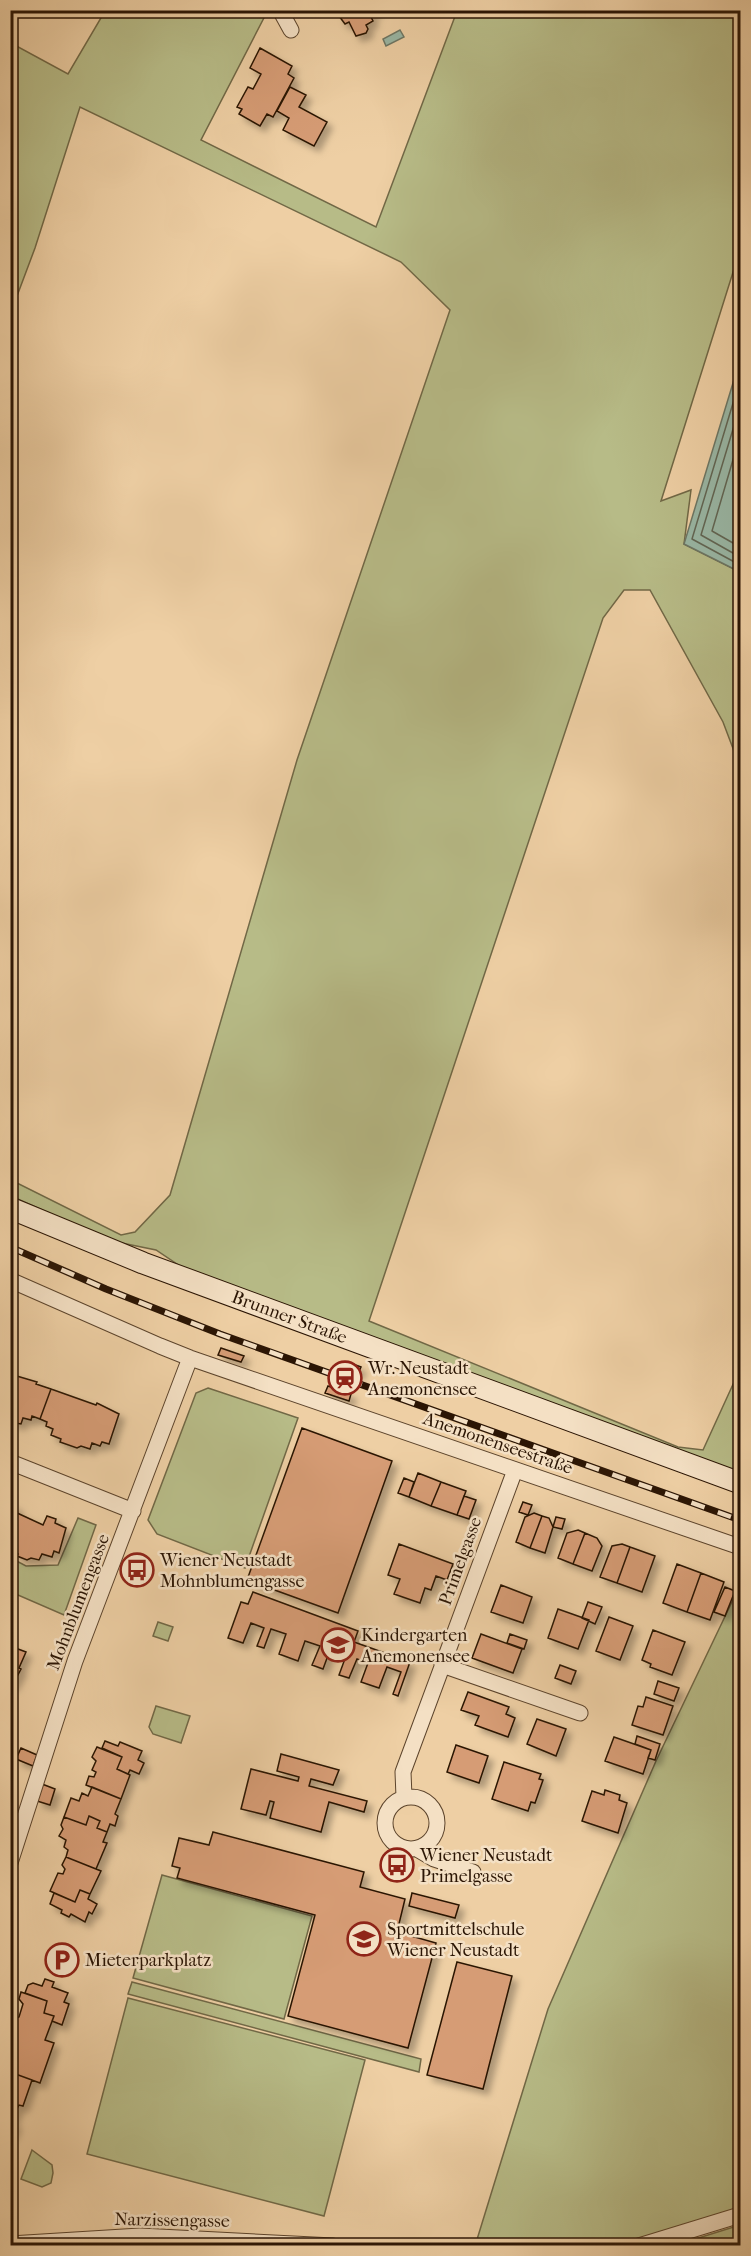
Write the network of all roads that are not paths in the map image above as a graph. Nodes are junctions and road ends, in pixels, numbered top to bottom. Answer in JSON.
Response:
{"nodes":[{"id":1,"x":280,"y":10,"type":"edge"},
{"id":2,"x":291,"y":30,"type":"dead end"},
{"id":3,"x":10,"y":1208,"type":"edge"},
{"id":4,"x":10,"y":1280,"type":"edge"},
{"id":5,"x":190,"y":1358,"type":"junction"},
{"id":6,"x":10,"y":1462,"type":"edge"},
{"id":7,"x":515,"y":1470,"type":"junction"},
{"id":8,"x":741,"y":1483,"type":"edge"},
{"id":9,"x":133,"y":1511,"type":"junction"},
{"id":10,"x":741,"y":1547,"type":"edge"},
{"id":11,"x":442,"y":1665,"type":"junction"},
{"id":12,"x":580,"y":1713,"type":"dead end"},
{"id":13,"x":404,"y":1797,"type":"junction"},
{"id":14,"x":417,"y":1849,"type":"junction"},
{"id":15,"x":10,"y":1863,"type":"edge"},
{"id":16,"x":473,"y":1872,"type":"dead end"},
{"id":17,"x":741,"y":2215,"type":"edge"},
{"id":18,"x":10,"y":2244,"type":"edge"},
{"id":19,"x":333,"y":2246,"type":"edge"},
{"id":20,"x":639,"y":2246,"type":"edge"}],
"edges":[{"from":1,"to":2,"type":"street"},
{"from":3,"to":8,"type":"main road","name":"Brunner Straße"},
{"from":4,"to":5,"type":"street","name":"Anemonenseestraße"},
{"from":5,"to":7,"type":"street","name":"Anemonenseestraße"},
{"from":5,"to":9,"type":"street","name":"Mohnblumengasse"},
{"from":6,"to":9,"type":"street"},
{"from":7,"to":10,"type":"street","name":"Anemonenseestraße"},
{"from":7,"to":11,"type":"street","name":"Primelgasse"},
{"from":9,"to":15,"type":"street","name":"Mohnblumengasse"},
{"from":11,"to":12,"type":"street"},
{"from":11,"to":13,"type":"street","name":"Primelgasse"},
{"from":13,"to":14,"type":"street"},
{"from":13,"to":14,"type":"street"},
{"from":14,"to":16,"type":"street"},
{"from":17,"to":20,"type":"street"},
{"from":18,"to":19,"type":"street","name":"Narzissengasse"}]}
